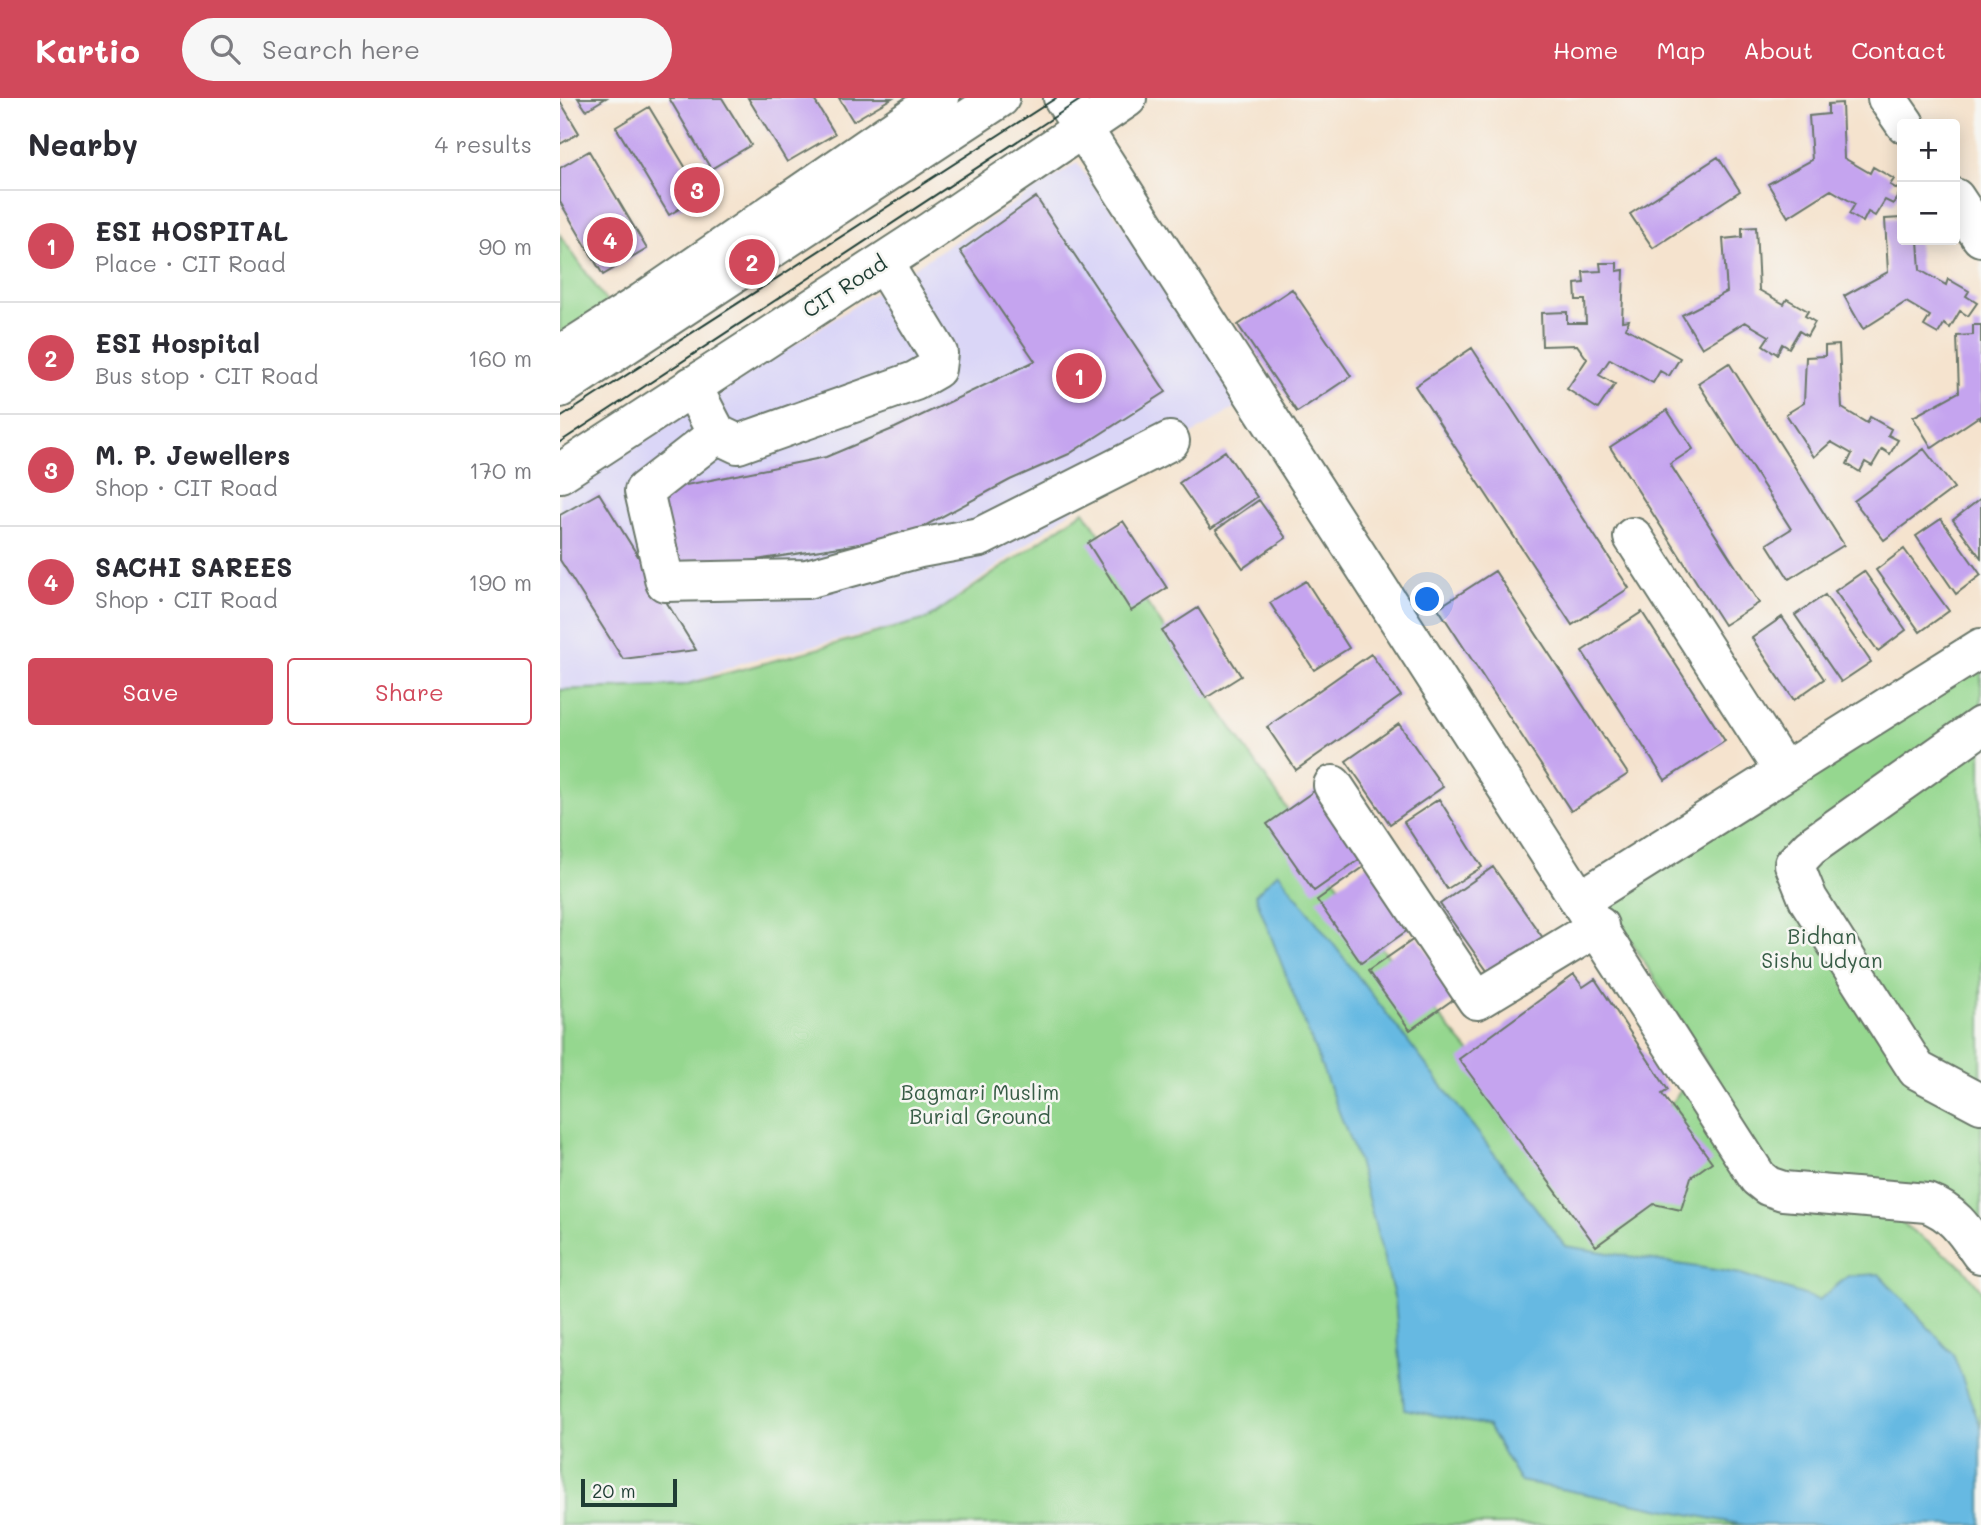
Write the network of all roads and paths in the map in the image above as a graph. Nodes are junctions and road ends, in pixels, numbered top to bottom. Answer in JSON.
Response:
{"nodes":[{"id":1,"x":940,"y":98,"type":"edge"},
{"id":2,"x":1000,"y":98,"type":"edge"},
{"id":3,"x":1127,"y":98,"type":"edge"},
{"id":4,"x":1072,"y":113,"type":"edge"},
{"id":5,"x":1960,"y":206,"type":"edge"},
{"id":6,"x":1981,"y":237,"type":"edge"},
{"id":7,"x":883,"y":263,"type":"junction"},
{"id":8,"x":560,"y":355,"type":"edge"},
{"id":9,"x":692,"y":386,"type":"junction"},
{"id":10,"x":560,"y":388,"type":"edge"},
{"id":11,"x":717,"y":434,"type":"junction"},
{"id":12,"x":1170,"y":441,"type":"dead end"},
{"id":13,"x":560,"y":473,"type":"edge"},
{"id":14,"x":1633,"y":537,"type":"dead end"},
{"id":15,"x":1981,"y":648,"type":"edge"},
{"id":16,"x":1981,"y":726,"type":"edge"},
{"id":17,"x":1784,"y":772,"type":"junction"},
{"id":18,"x":1333,"y":785,"type":"dead end"},
{"id":19,"x":1590,"y":913,"type":"junction"},
{"id":20,"x":1981,"y":1104,"type":"edge"},
{"id":21,"x":1981,"y":1254,"type":"edge"}],
"edges":[{"from":1,"to":8,"type":"main road"},
{"from":2,"to":10,"type":"main road"},
{"from":3,"to":4,"type":"main road","name":"CIT Road"},
{"from":4,"to":7,"type":"main road","name":"CIT Road"},
{"from":4,"to":19,"type":"main road"},
{"from":5,"to":6,"type":"main road"},
{"from":7,"to":9,"type":"main road","name":"CIT Road"},
{"from":7,"to":11,"type":"main road"},
{"from":9,"to":11,"type":"main road"},
{"from":9,"to":13,"type":"main road","name":"CIT Road"},
{"from":11,"to":12,"type":"main road"},
{"from":14,"to":17,"type":"main road"},
{"from":15,"to":17,"type":"main road"},
{"from":16,"to":20,"type":"main road"},
{"from":17,"to":19,"type":"main road"},
{"from":18,"to":19,"type":"main road"},
{"from":19,"to":21,"type":"main road"}]}
